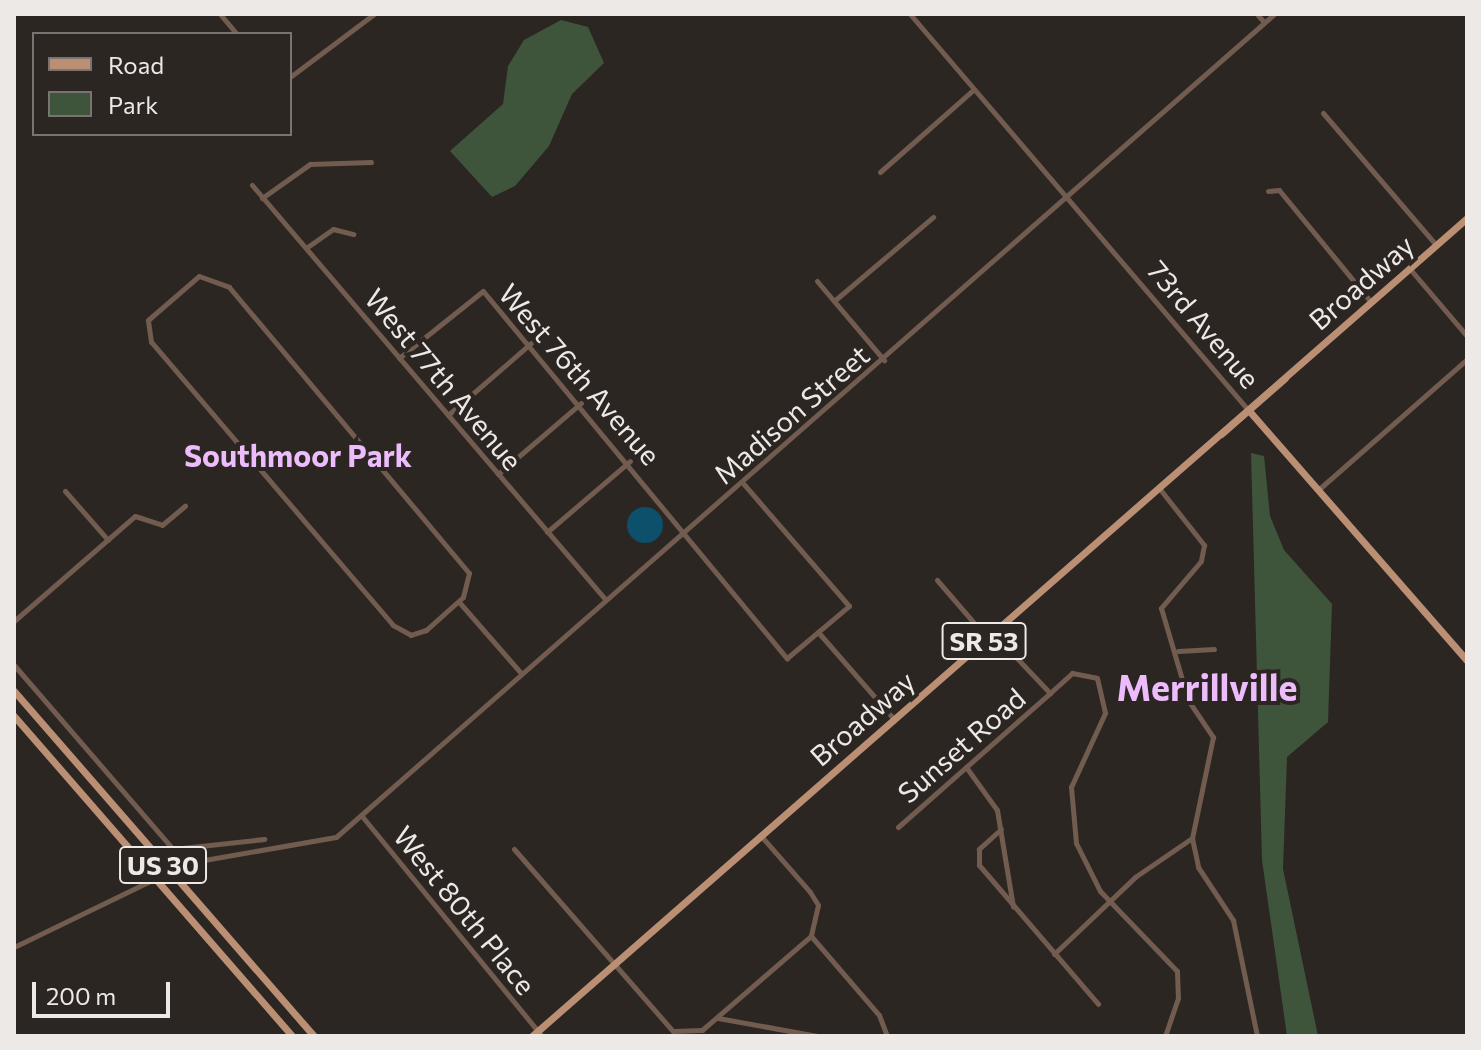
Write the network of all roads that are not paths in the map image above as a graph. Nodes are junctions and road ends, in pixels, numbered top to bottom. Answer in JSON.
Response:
{"nodes":[{"id":1,"x":220,"y":14,"type":"edge"},
{"id":2,"x":374,"y":14,"type":"edge"},
{"id":3,"x":910,"y":14,"type":"edge"},
{"id":4,"x":1257,"y":14,"type":"edge"},
{"id":5,"x":1274,"y":14,"type":"edge"},
{"id":6,"x":1264,"y":22,"type":"junction"},
{"id":7,"x":235,"y":32,"type":"edge"},
{"id":8,"x":292,"y":76,"type":"edge"},
{"id":9,"x":974,"y":89,"type":"junction"},
{"id":10,"x":1323,"y":113,"type":"dead end"},
{"id":11,"x":371,"y":162,"type":"dead end"},
{"id":12,"x":880,"y":172,"type":"dead end"},
{"id":13,"x":252,"y":185,"type":"dead end"},
{"id":14,"x":1268,"y":191,"type":"dead end"},
{"id":15,"x":262,"y":198,"type":"junction"},
{"id":16,"x":1069,"y":199,"type":"junction"},
{"id":17,"x":933,"y":217,"type":"dead end"},
{"id":18,"x":1467,"y":218,"type":"edge"},
{"id":19,"x":353,"y":234,"type":"dead end"},
{"id":20,"x":1436,"y":245,"type":"junction"},
{"id":21,"x":305,"y":248,"type":"junction"},
{"id":22,"x":1410,"y":269,"type":"junction"},
{"id":23,"x":817,"y":281,"type":"dead end"},
{"id":24,"x":834,"y":301,"type":"junction"},
{"id":25,"x":1371,"y":302,"type":"junction"},
{"id":26,"x":1467,"y":336,"type":"edge"},
{"id":27,"x":531,"y":343,"type":"junction"},
{"id":28,"x":399,"y":358,"type":"junction"},
{"id":29,"x":1467,"y":359,"type":"edge"},
{"id":30,"x":884,"y":360,"type":"junction"},
{"id":31,"x":581,"y":403,"type":"junction"},
{"id":32,"x":1248,"y":410,"type":"junction"},
{"id":33,"x":448,"y":415,"type":"junction"},
{"id":34,"x":630,"y":461,"type":"junction"},
{"id":35,"x":498,"y":474,"type":"junction"},
{"id":36,"x":743,"y":483,"type":"junction"},
{"id":37,"x":1159,"y":488,"type":"junction"},
{"id":38,"x":1318,"y":490,"type":"junction"},
{"id":39,"x":65,"y":491,"type":"dead end"},
{"id":40,"x":185,"y":506,"type":"dead end"},
{"id":41,"x":547,"y":532,"type":"junction"},
{"id":42,"x":681,"y":533,"type":"junction"},
{"id":43,"x":108,"y":540,"type":"junction"},
{"id":44,"x":937,"y":580,"type":"dead end"},
{"id":45,"x":605,"y":599,"type":"junction"},
{"id":46,"x":459,"y":602,"type":"junction"},
{"id":47,"x":14,"y":621,"type":"edge"},
{"id":48,"x":818,"y":632,"type":"junction"},
{"id":49,"x":990,"y":635,"type":"junction"},
{"id":50,"x":1214,"y":649,"type":"dead end"},
{"id":51,"x":1178,"y":651,"type":"junction"},
{"id":52,"x":1467,"y":661,"type":"edge"},
{"id":53,"x":14,"y":665,"type":"edge"},
{"id":54,"x":521,"y":673,"type":"junction"},
{"id":55,"x":14,"y":691,"type":"edge"},
{"id":56,"x":1050,"y":693,"type":"junction"},
{"id":57,"x":14,"y":716,"type":"edge"},
{"id":58,"x":58,"y":717,"type":"junction"},
{"id":59,"x":894,"y":719,"type":"junction"},
{"id":60,"x":45,"y":728,"type":"junction"},
{"id":61,"x":966,"y":767,"type":"junction"},
{"id":62,"x":361,"y":815,"type":"junction"},
{"id":63,"x":898,"y":827,"type":"dead end"},
{"id":64,"x":1001,"y":829,"type":"junction"},
{"id":65,"x":761,"y":836,"type":"junction"},
{"id":66,"x":1192,"y":838,"type":"junction"},
{"id":67,"x":514,"y":849,"type":"dead end"},
{"id":68,"x":259,"y":852,"type":"junction"},
{"id":69,"x":168,"y":870,"type":"junction"},
{"id":70,"x":152,"y":877,"type":"junction"},
{"id":71,"x":1111,"y":904,"type":"junction"},
{"id":72,"x":1013,"y":907,"type":"junction"},
{"id":73,"x":811,"y":936,"type":"junction"},
{"id":74,"x":14,"y":947,"type":"edge"},
{"id":75,"x":1054,"y":954,"type":"junction"},
{"id":76,"x":613,"y":965,"type":"junction"},
{"id":77,"x":1098,"y":1004,"type":"dead end"},
{"id":78,"x":718,"y":1018,"type":"junction"},
{"id":79,"x":537,"y":1034,"type":"edge"},
{"id":80,"x":292,"y":1036,"type":"edge"},
{"id":81,"x":314,"y":1036,"type":"edge"},
{"id":82,"x":817,"y":1036,"type":"edge"},
{"id":83,"x":887,"y":1036,"type":"edge"},
{"id":84,"x":1165,"y":1036,"type":"edge"},
{"id":85,"x":1257,"y":1036,"type":"edge"}],
"edges":[{"from":1,"to":7,"type":"street"},
{"from":2,"to":8,"type":"street"},
{"from":3,"to":9,"type":"street","name":"73rd Avenue"},
{"from":4,"to":6,"type":"street"},
{"from":5,"to":6,"type":"street","name":"Madison Street"},
{"from":6,"to":16,"type":"street","name":"Madison Street"},
{"from":9,"to":12,"type":"street"},
{"from":9,"to":16,"type":"street","name":"73rd Avenue"},
{"from":10,"to":20,"type":"street"},
{"from":11,"to":15,"type":"street"},
{"from":13,"to":15,"type":"street","name":"West 77th Avenue"},
{"from":14,"to":25,"type":"street"},
{"from":15,"to":21,"type":"street","name":"West 77th Avenue"},
{"from":16,"to":30,"type":"street","name":"Madison Street"},
{"from":16,"to":32,"type":"street","name":"73rd Avenue"},
{"from":17,"to":24,"type":"street"},
{"from":18,"to":20,"type":"main road","name":"Broadway","number":"SR 53"},
{"from":19,"to":21,"type":"street"},
{"from":20,"to":22,"type":"main road","name":"Broadway","number":"SR 53"},
{"from":21,"to":28,"type":"street","name":"West 77th Avenue"},
{"from":22,"to":25,"type":"main road","name":"Broadway","number":"SR 53"},
{"from":22,"to":26,"type":"street"},
{"from":23,"to":24,"type":"street"},
{"from":24,"to":30,"type":"street"},
{"from":25,"to":32,"type":"main road","name":"Broadway","number":"SR 53"},
{"from":27,"to":28,"type":"street","name":"West 76th Avenue"},
{"from":27,"to":31,"type":"street","name":"West 76th Avenue"},
{"from":27,"to":33,"type":"street"},
{"from":28,"to":33,"type":"street","name":"West 77th Avenue"},
{"from":29,"to":38,"type":"street"},
{"from":30,"to":36,"type":"street","name":"Madison Street"},
{"from":31,"to":34,"type":"street","name":"West 76th Avenue"},
{"from":31,"to":35,"type":"street"},
{"from":32,"to":37,"type":"main road","name":"Broadway","number":"SR 53"},
{"from":32,"to":38,"type":"main road","name":"73rd Avenue"},
{"from":33,"to":35,"type":"street","name":"West 77th Avenue"},
{"from":34,"to":41,"type":"street"},
{"from":34,"to":42,"type":"street","name":"West 76th Avenue"},
{"from":35,"to":41,"type":"street","name":"West 77th Avenue"},
{"from":36,"to":42,"type":"street","name":"Madison Street"},
{"from":36,"to":48,"type":"street"},
{"from":37,"to":49,"type":"main road","name":"Broadway","number":"SR 53"},
{"from":37,"to":51,"type":"street"},
{"from":38,"to":52,"type":"main road","name":"73rd Avenue"},
{"from":39,"to":43,"type":"street"},
{"from":40,"to":43,"type":"street"},
{"from":41,"to":45,"type":"street","name":"West 77th Avenue"},
{"from":42,"to":45,"type":"street","name":"Madison Street"},
{"from":42,"to":48,"type":"street","name":"West 76th Avenue"},
{"from":43,"to":47,"type":"street"},
{"from":44,"to":49,"type":"street"},
{"from":45,"to":54,"type":"street","name":"Madison Street"},
{"from":46,"to":46,"type":"street"},
{"from":46,"to":54,"type":"street"},
{"from":48,"to":59,"type":"street"},
{"from":49,"to":56,"type":"street"},
{"from":49,"to":59,"type":"main road","name":"Broadway","number":"SR 53"},
{"from":50,"to":51,"type":"street"},
{"from":51,"to":66,"type":"street"},
{"from":53,"to":58,"type":"street"},
{"from":54,"to":62,"type":"street","name":"Madison Street"},
{"from":55,"to":60,"type":"main road","number":"US 30"},
{"from":56,"to":61,"type":"street","name":"Sunset Road"},
{"from":56,"to":71,"type":"street","name":"Sunset Road"},
{"from":57,"to":70,"type":"main road","number":"US 30"},
{"from":58,"to":60,"type":"street"},
{"from":58,"to":68,"type":"street"},
{"from":59,"to":65,"type":"main road","name":"Broadway","number":"SR 53"},
{"from":60,"to":69,"type":"main road","number":"US 30"},
{"from":61,"to":63,"type":"street","name":"Sunset Road"},
{"from":61,"to":64,"type":"street"},
{"from":62,"to":68,"type":"street","name":"Madison Street"},
{"from":62,"to":79,"type":"street","name":"West 80th Place"},
{"from":64,"to":72,"type":"street"},
{"from":64,"to":72,"type":"street"},
{"from":65,"to":73,"type":"street"},
{"from":65,"to":76,"type":"main road","name":"Broadway","number":"SR 53"},
{"from":66,"to":71,"type":"street"},
{"from":66,"to":85,"type":"street"},
{"from":67,"to":76,"type":"street"},
{"from":68,"to":69,"type":"street"},
{"from":69,"to":70,"type":"street"},
{"from":69,"to":81,"type":"main road","number":"US 30"},
{"from":70,"to":74,"type":"street"},
{"from":70,"to":80,"type":"main road","number":"US 30"},
{"from":71,"to":75,"type":"street"},
{"from":71,"to":84,"type":"street"},
{"from":72,"to":75,"type":"street"},
{"from":73,"to":78,"type":"street"},
{"from":73,"to":83,"type":"street"},
{"from":75,"to":77,"type":"street"},
{"from":76,"to":78,"type":"street"},
{"from":76,"to":79,"type":"main road","name":"Broadway","number":"SR 53"},
{"from":78,"to":82,"type":"street"}]}
